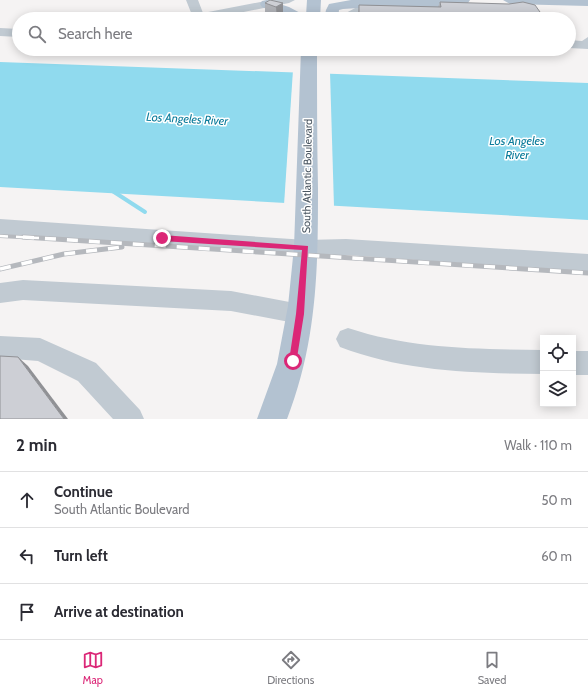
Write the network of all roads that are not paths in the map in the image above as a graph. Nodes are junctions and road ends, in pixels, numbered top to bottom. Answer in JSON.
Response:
{"nodes":[{"id":1,"x":192,"y":0,"type":"edge"},
{"id":2,"x":289,"y":0,"type":"edge"},
{"id":3,"x":314,"y":0,"type":"edge"},
{"id":4,"x":463,"y":0,"type":"edge"},
{"id":5,"x":510,"y":0,"type":"edge"},
{"id":6,"x":541,"y":0,"type":"edge"},
{"id":7,"x":426,"y":2,"type":"edge"},
{"id":8,"x":588,"y":2,"type":"edge"},
{"id":9,"x":267,"y":4,"type":"junction"},
{"id":10,"x":193,"y":12,"type":"edge"},
{"id":11,"x":225,"y":12,"type":"edge"},
{"id":12,"x":288,"y":12,"type":"edge"},
{"id":13,"x":313,"y":12,"type":"edge"},
{"id":14,"x":332,"y":12,"type":"edge"},
{"id":15,"x":356,"y":12,"type":"edge"},
{"id":16,"x":381,"y":12,"type":"edge"},
{"id":17,"x":428,"y":12,"type":"edge"},
{"id":18,"x":0,"y":32,"type":"edge"},
{"id":19,"x":12,"y":33,"type":"edge"},
{"id":20,"x":588,"y":41,"type":"edge"},
{"id":21,"x":576,"y":44,"type":"edge"},
{"id":22,"x":309,"y":56,"type":"edge"},
{"id":23,"x":0,"y":227,"type":"edge"},
{"id":24,"x":306,"y":243,"type":"junction"},
{"id":25,"x":588,"y":262,"type":"edge"},
{"id":26,"x":0,"y":293,"type":"edge"},
{"id":27,"x":300,"y":314,"type":"junction"},
{"id":28,"x":348,"y":339,"type":"dead end"},
{"id":29,"x":0,"y":347,"type":"edge"},
{"id":30,"x":540,"y":362,"type":"edge"},
{"id":31,"x":576,"y":362,"type":"edge"},
{"id":32,"x":588,"y":363,"type":"edge"},
{"id":33,"x":131,"y":419,"type":"edge"},
{"id":34,"x":272,"y":419,"type":"edge"}],
"edges":[{"from":1,"to":10,"type":"street"},
{"from":2,"to":9,"type":"street"},
{"from":3,"to":13,"type":"main road"},
{"from":4,"to":7,"type":"main road"},
{"from":5,"to":6,"type":"main road"},
{"from":6,"to":8,"type":"main road"},
{"from":7,"to":14,"type":"main road"},
{"from":7,"to":17,"type":"street"},
{"from":9,"to":11,"type":"street"},
{"from":9,"to":12,"type":"main road"},
{"from":15,"to":16,"type":"street"},
{"from":18,"to":19,"type":"street"},
{"from":20,"to":21,"type":"street"},
{"from":22,"to":24,"type":"main road","name":"South Atlantic Boulevard"},
{"from":23,"to":24,"type":"street"},
{"from":24,"to":25,"type":"street"},
{"from":24,"to":27,"type":"main road","name":"South Atlantic Boulevard"},
{"from":26,"to":27,"type":"street"},
{"from":27,"to":34,"type":"main road","name":"South Atlantic Boulevard"},
{"from":28,"to":30,"type":"street"},
{"from":29,"to":33,"type":"street"},
{"from":31,"to":32,"type":"street"}]}
